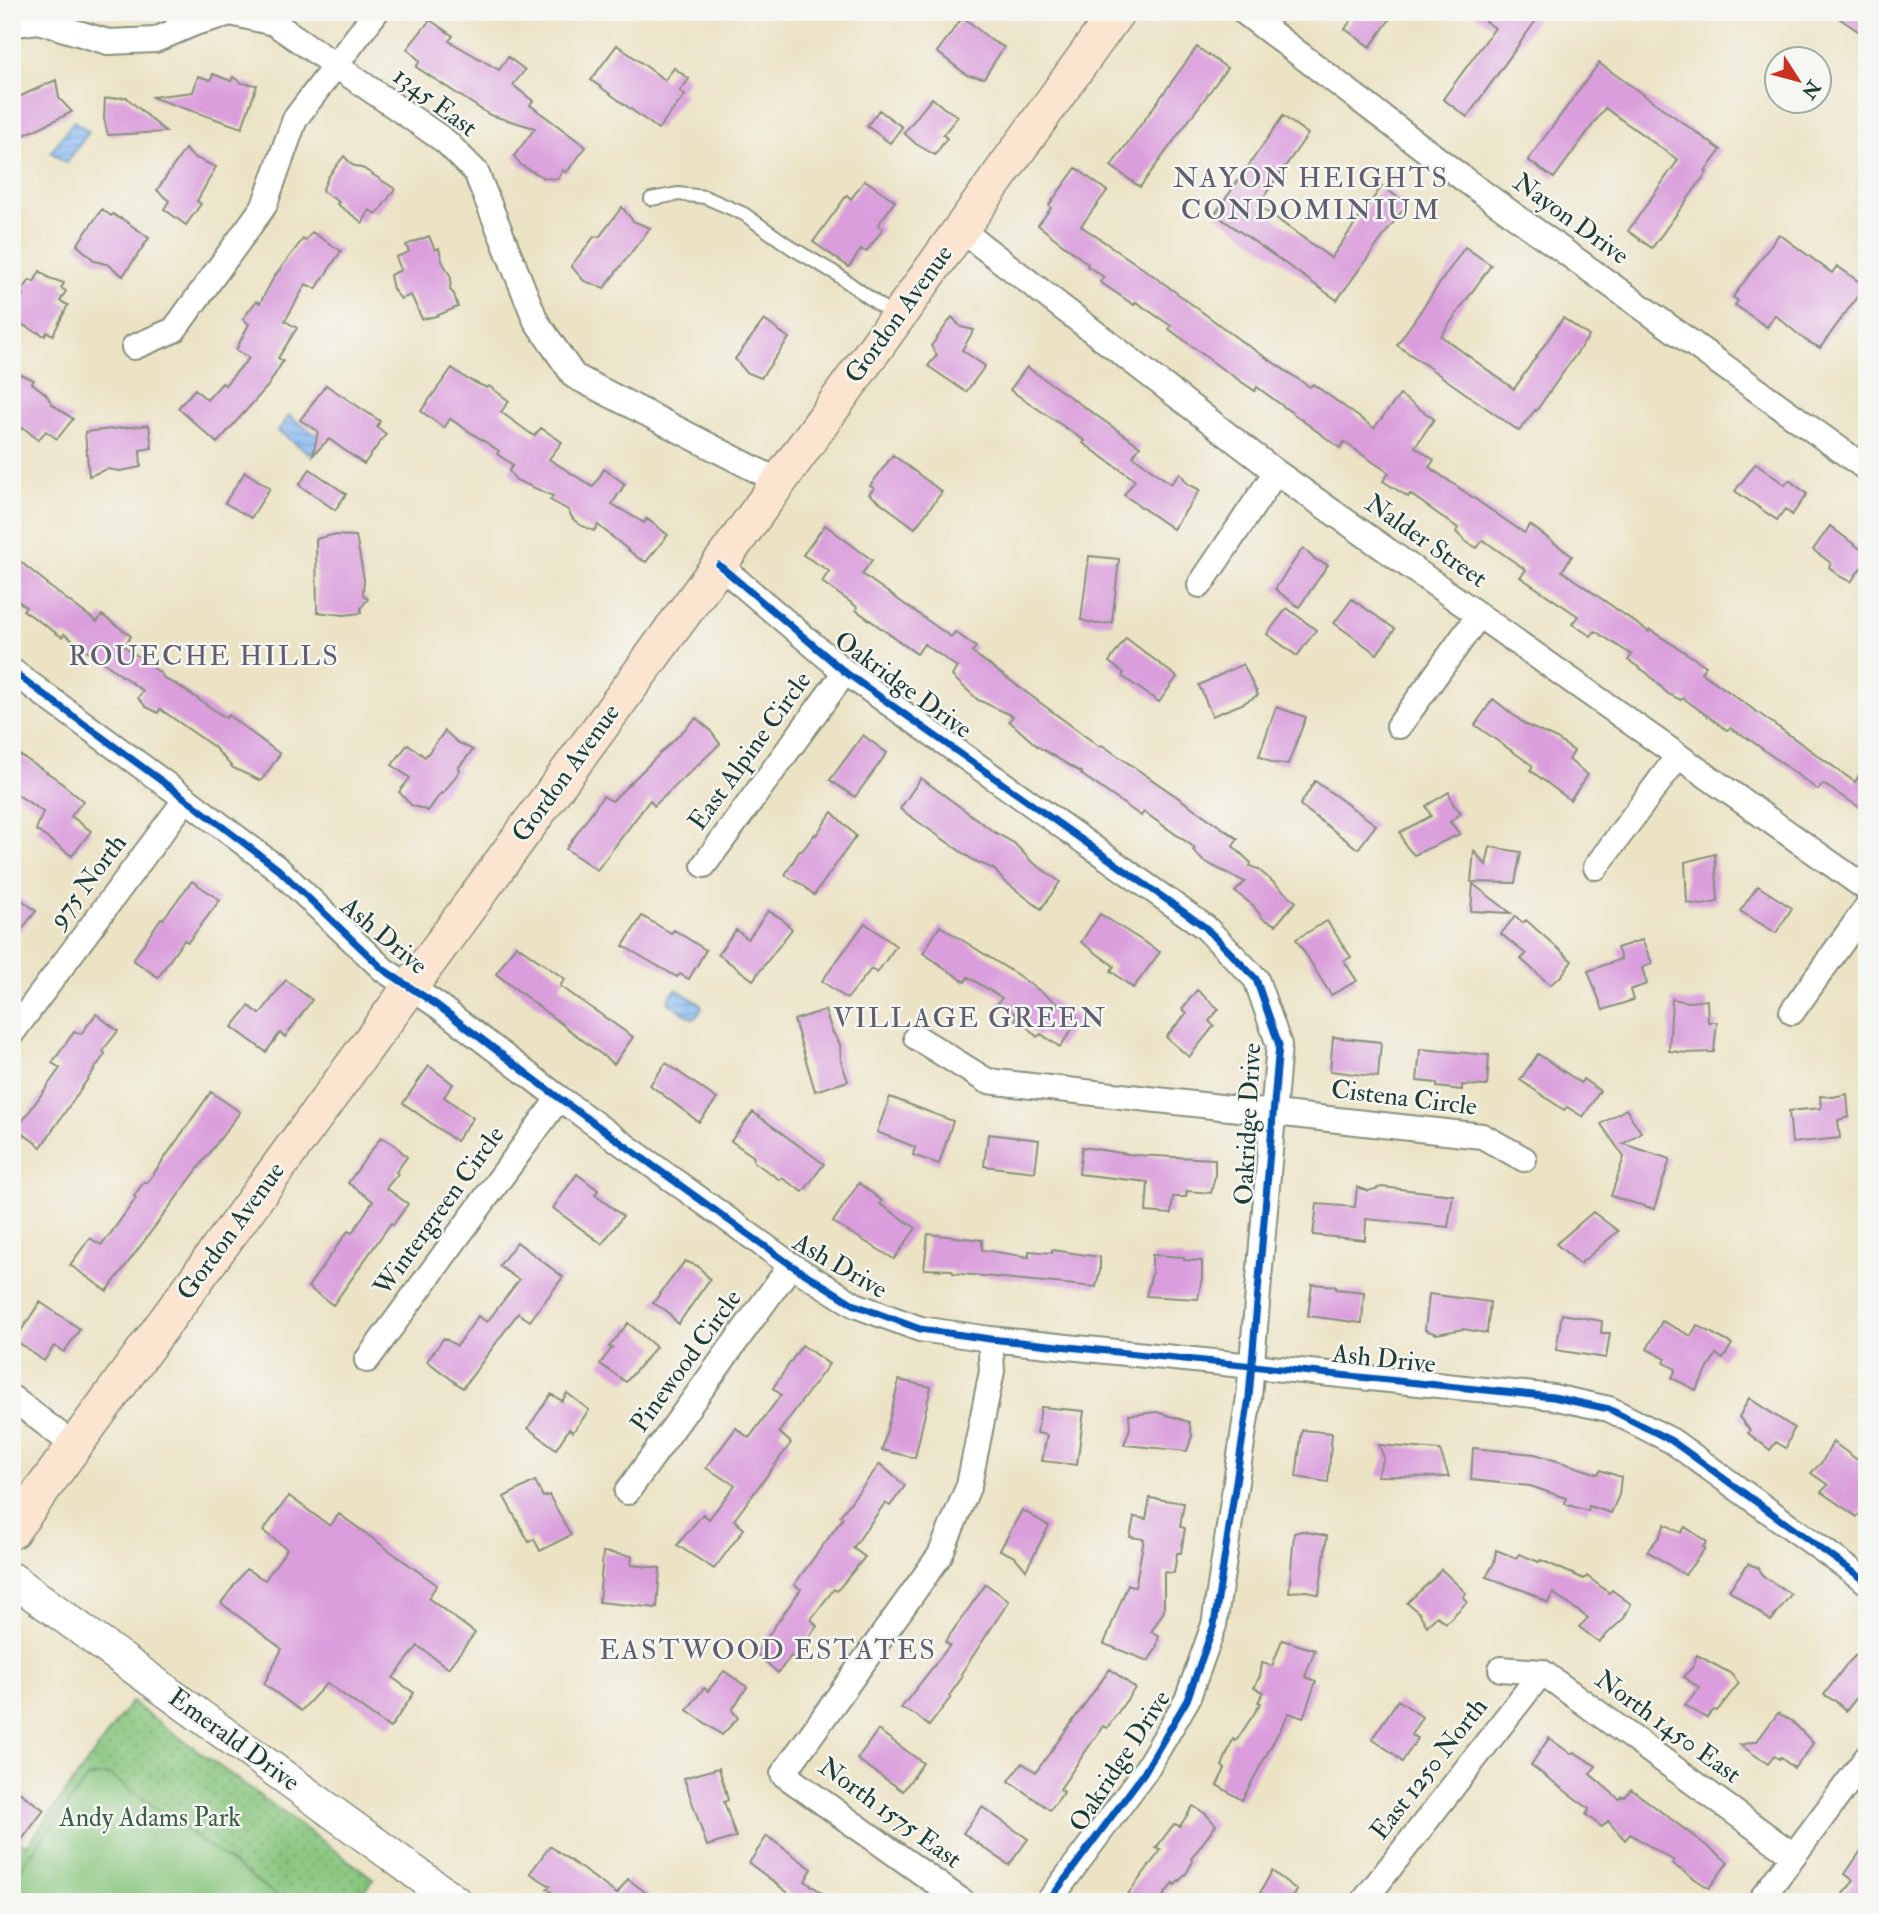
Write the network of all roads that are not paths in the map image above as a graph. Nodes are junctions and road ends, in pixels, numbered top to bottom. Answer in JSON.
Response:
{"nodes":[{"id":1,"x":376,"y":12,"type":"edge"},
{"id":2,"x":1116,"y":12,"type":"edge"},
{"id":3,"x":1244,"y":12,"type":"edge"},
{"id":4,"x":172,"y":22,"type":"edge"},
{"id":5,"x":12,"y":25,"type":"edge"},
{"id":6,"x":334,"y":66,"type":"junction"},
{"id":7,"x":651,"y":198,"type":"dead end"},
{"id":8,"x":960,"y":229,"type":"junction"},
{"id":9,"x":897,"y":317,"type":"junction"},
{"id":10,"x":134,"y":347,"type":"dead end"},
{"id":11,"x":1867,"y":469,"type":"edge"},
{"id":12,"x":1276,"y":472,"type":"junction"},
{"id":13,"x":778,"y":481,"type":"junction"},
{"id":14,"x":719,"y":565,"type":"junction"},
{"id":15,"x":1200,"y":585,"type":"dead end"},
{"id":16,"x":1479,"y":615,"type":"junction"},
{"id":17,"x":12,"y":671,"type":"edge"},
{"id":18,"x":845,"y":672,"type":"junction"},
{"id":19,"x":1399,"y":726,"type":"dead end"},
{"id":20,"x":1678,"y":756,"type":"junction"},
{"id":21,"x":186,"y":799,"type":"junction"},
{"id":22,"x":704,"y":865,"type":"dead end"},
{"id":23,"x":1596,"y":867,"type":"dead end"},
{"id":24,"x":1867,"y":889,"type":"edge"},
{"id":25,"x":1867,"y":907,"type":"edge"},
{"id":26,"x":410,"y":987,"type":"junction"},
{"id":27,"x":1792,"y":1012,"type":"dead end"},
{"id":28,"x":13,"y":1029,"type":"edge"},
{"id":29,"x":916,"y":1037,"type":"dead end"},
{"id":30,"x":559,"y":1098,"type":"junction"},
{"id":31,"x":1272,"y":1112,"type":"junction"},
{"id":32,"x":1524,"y":1159,"type":"dead end"},
{"id":33,"x":791,"y":1265,"type":"junction"},
{"id":34,"x":990,"y":1339,"type":"junction"},
{"id":35,"x":367,"y":1360,"type":"dead end"},
{"id":36,"x":1250,"y":1366,"type":"junction"},
{"id":37,"x":12,"y":1398,"type":"edge"},
{"id":38,"x":76,"y":1447,"type":"junction"},
{"id":39,"x":627,"y":1492,"type":"dead end"},
{"id":40,"x":12,"y":1531,"type":"edge"},
{"id":41,"x":12,"y":1579,"type":"edge"},
{"id":42,"x":1867,"y":1582,"type":"edge"},
{"id":43,"x":1501,"y":1668,"type":"dead end"},
{"id":44,"x":1542,"y":1672,"type":"junction"},
{"id":45,"x":1867,"y":1757,"type":"edge"},
{"id":46,"x":1793,"y":1855,"type":"junction"},
{"id":47,"x":456,"y":1902,"type":"edge"},
{"id":48,"x":963,"y":1902,"type":"edge"},
{"id":49,"x":1048,"y":1902,"type":"edge"},
{"id":50,"x":1363,"y":1902,"type":"edge"},
{"id":51,"x":1759,"y":1902,"type":"edge"}],
"edges":[{"from":1,"to":6,"type":"street"},
{"from":2,"to":8,"type":"main road","name":"Gordon Avenue"},
{"from":3,"to":11,"type":"street","name":"Nayon Drive"},
{"from":4,"to":5,"type":"street","name":"1345 East"},
{"from":4,"to":6,"type":"street","name":"1345 East"},
{"from":6,"to":10,"type":"street"},
{"from":6,"to":13,"type":"street","name":"1345 East"},
{"from":7,"to":9,"type":"lane"},
{"from":8,"to":9,"type":"main road","name":"Gordon Avenue"},
{"from":8,"to":12,"type":"street","name":"Nalder Street"},
{"from":9,"to":13,"type":"main road","name":"Gordon Avenue"},
{"from":12,"to":15,"type":"street"},
{"from":12,"to":16,"type":"street","name":"Nalder Street"},
{"from":13,"to":14,"type":"main road","name":"Gordon Avenue"},
{"from":14,"to":18,"type":"street","name":"Oakridge Drive"},
{"from":14,"to":26,"type":"main road","name":"Gordon Avenue"},
{"from":16,"to":19,"type":"street"},
{"from":16,"to":20,"type":"street","name":"Nalder Street"},
{"from":17,"to":21,"type":"street","name":"Ash Drive"},
{"from":18,"to":22,"type":"street","name":"East Alpine Circle"},
{"from":18,"to":31,"type":"street","name":"Oakridge Drive"},
{"from":20,"to":23,"type":"street"},
{"from":20,"to":24,"type":"street","name":"Nalder Street"},
{"from":21,"to":26,"type":"street","name":"Ash Drive"},
{"from":21,"to":28,"type":"street","name":"975 North"},
{"from":25,"to":27,"type":"street"},
{"from":26,"to":30,"type":"street","name":"Ash Drive"},
{"from":26,"to":38,"type":"main road","name":"Gordon Avenue"},
{"from":29,"to":31,"type":"street","name":"Cistena Circle"},
{"from":30,"to":33,"type":"street","name":"Ash Drive"},
{"from":30,"to":35,"type":"street","name":"Wintergreen Circle"},
{"from":31,"to":32,"type":"street","name":"Cistena Circle"},
{"from":31,"to":36,"type":"street","name":"Oakridge Drive"},
{"from":33,"to":34,"type":"street","name":"Ash Drive"},
{"from":33,"to":39,"type":"street","name":"Pinewood Circle"},
{"from":34,"to":36,"type":"street","name":"Ash Drive"},
{"from":34,"to":48,"type":"street","name":"North 1575 East"},
{"from":36,"to":42,"type":"street","name":"Ash Drive"},
{"from":36,"to":49,"type":"street","name":"Oakridge Drive"},
{"from":37,"to":38,"type":"street"},
{"from":38,"to":40,"type":"main road","name":"Gordon Avenue"},
{"from":41,"to":47,"type":"street","name":"Emerald Drive"},
{"from":43,"to":44,"type":"street"},
{"from":44,"to":46,"type":"street","name":"North 1450 East"},
{"from":44,"to":50,"type":"street","name":"East 1250 North"},
{"from":45,"to":46,"type":"street"},
{"from":46,"to":51,"type":"street"}]}
